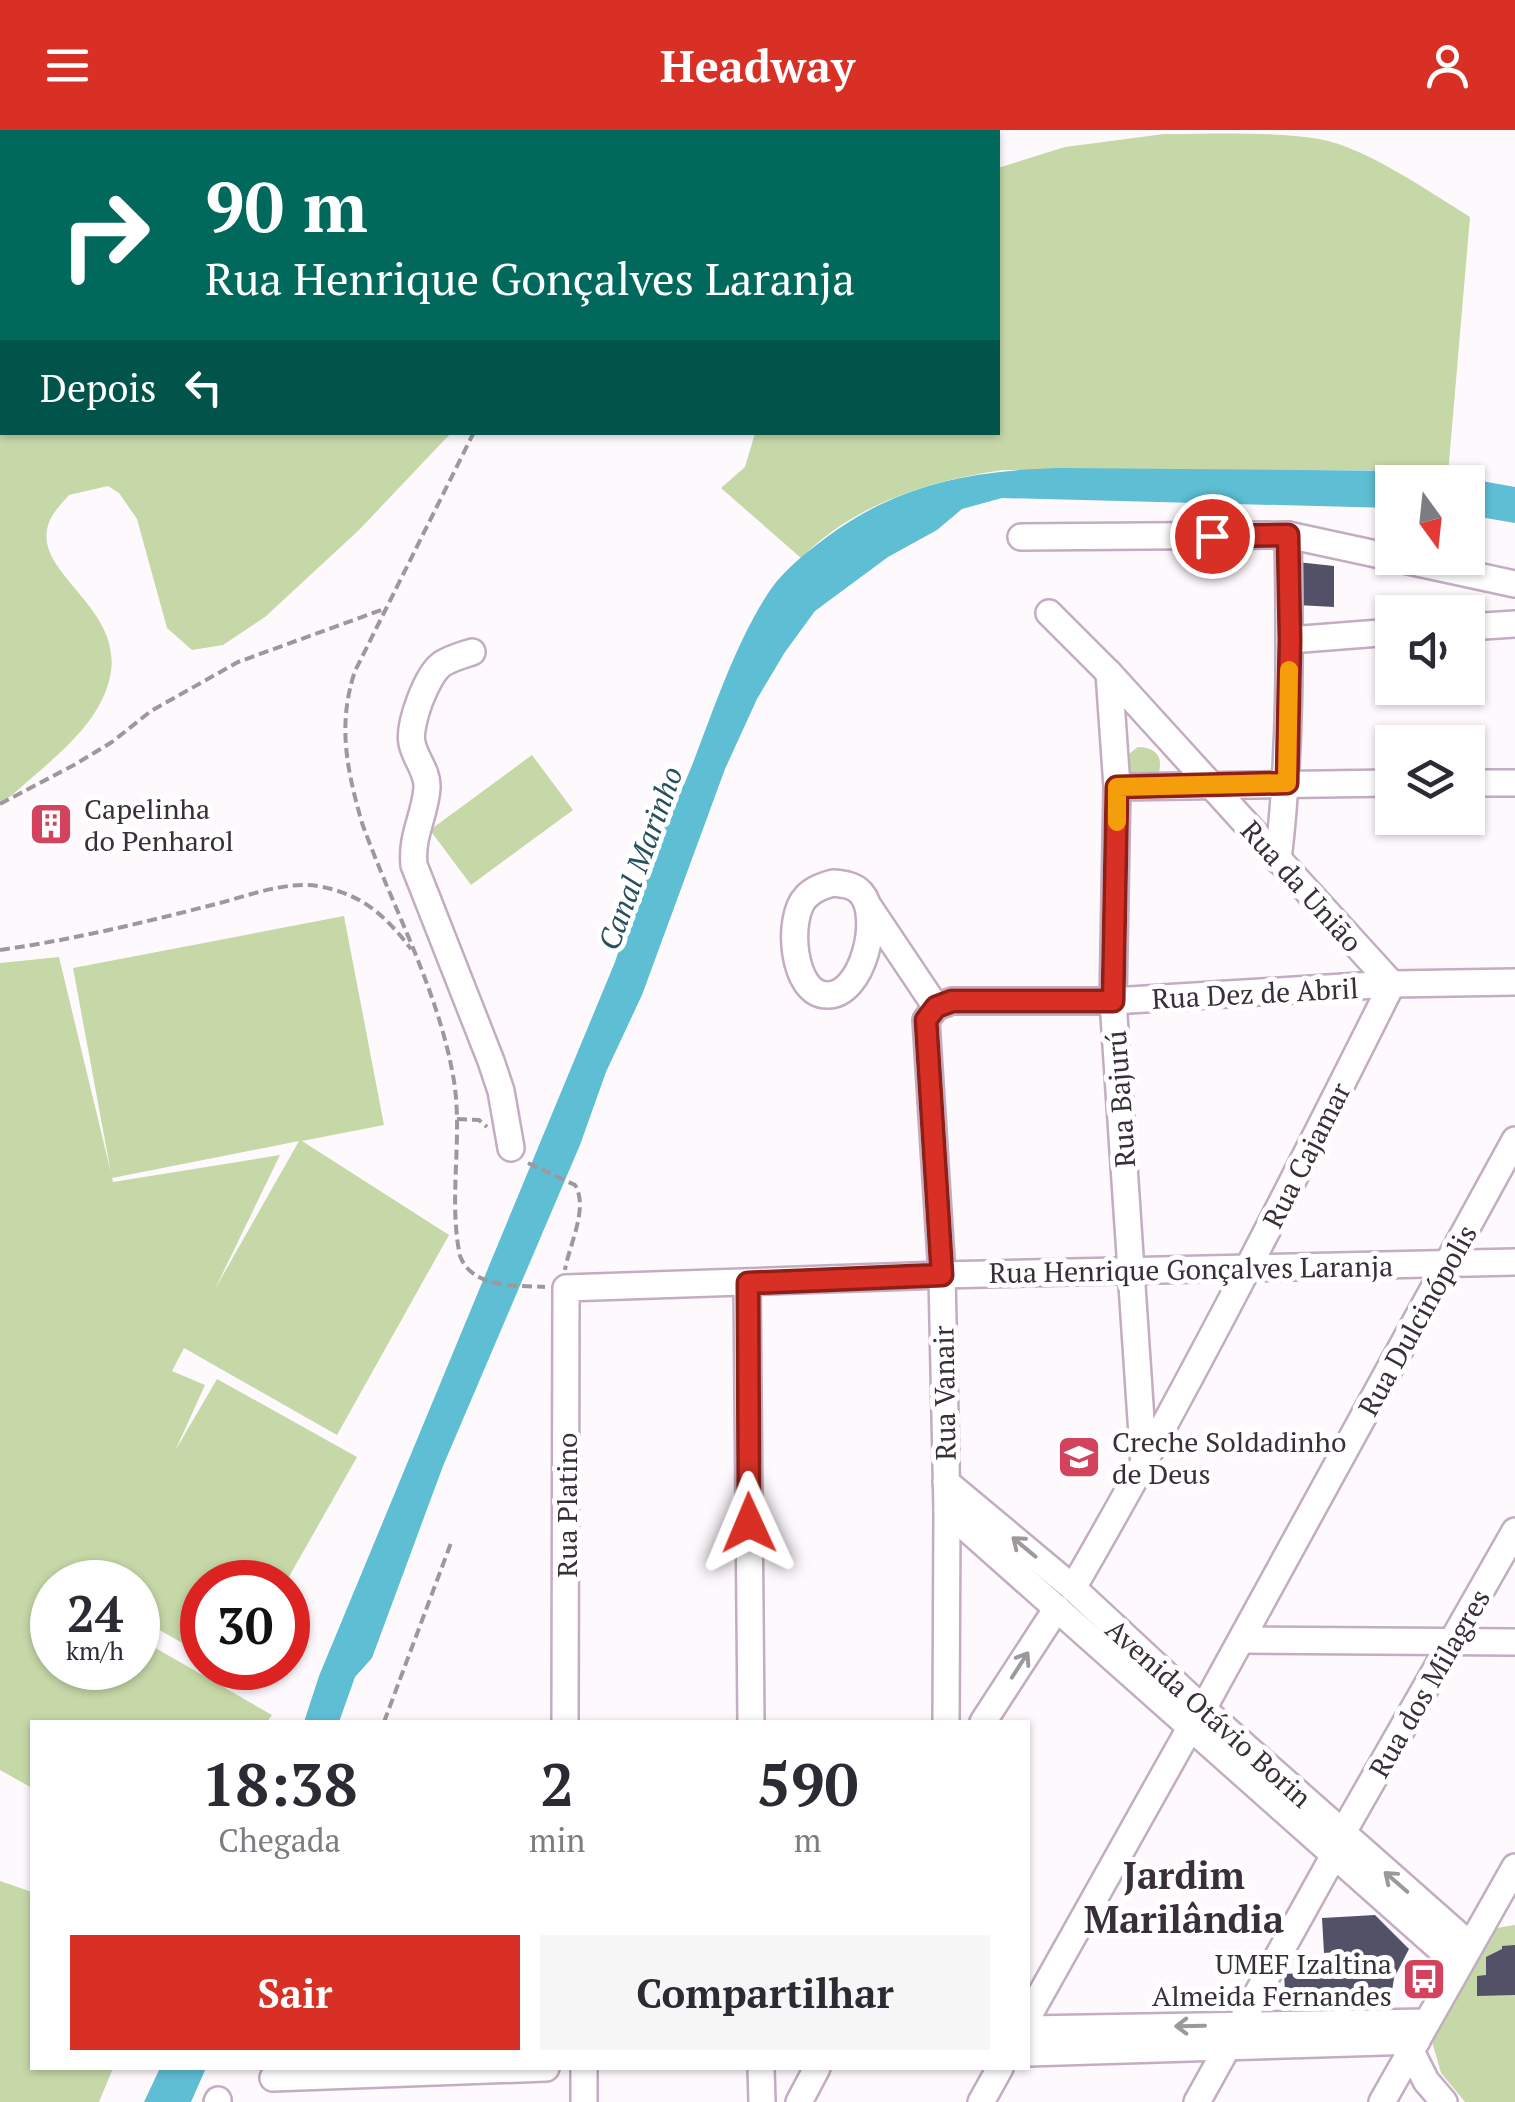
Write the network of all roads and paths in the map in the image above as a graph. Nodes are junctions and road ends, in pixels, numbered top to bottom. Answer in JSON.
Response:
{"nodes":[{"id":1,"x":1288,"y":535,"type":"junction"},
{"id":2,"x":1021,"y":537,"type":"dead end"},
{"id":3,"x":1515,"y":584,"type":"edge"},
{"id":4,"x":384,"y":609,"type":"dead end"},
{"id":5,"x":1048,"y":613,"type":"dead end"},
{"id":6,"x":1515,"y":624,"type":"edge"},
{"id":7,"x":1485,"y":626,"type":"edge"},
{"id":8,"x":1375,"y":633,"type":"edge"},
{"id":9,"x":1290,"y":640,"type":"junction"},
{"id":10,"x":472,"y":652,"type":"dead end"},
{"id":11,"x":1109,"y":673,"type":"junction"},
{"id":12,"x":1287,"y":783,"type":"junction"},
{"id":13,"x":1209,"y":784,"type":"junction"},
{"id":14,"x":1375,"y":784,"type":"edge"},
{"id":15,"x":1485,"y":784,"type":"edge"},
{"id":16,"x":1515,"y":784,"type":"edge"},
{"id":17,"x":1117,"y":787,"type":"junction"},
{"id":18,"x":0,"y":804,"type":"edge"},
{"id":19,"x":1278,"y":860,"type":"junction"},
{"id":20,"x":869,"y":908,"type":"dead end"},
{"id":21,"x":0,"y":950,"type":"edge"},
{"id":22,"x":414,"y":952,"type":"dead end"},
{"id":23,"x":1515,"y":982,"type":"edge"},
{"id":24,"x":1392,"y":984,"type":"junction"},
{"id":25,"x":1113,"y":1001,"type":"junction"},
{"id":26,"x":936,"y":1007,"type":"junction"},
{"id":27,"x":1515,"y":1140,"type":"edge"},
{"id":28,"x":521,"y":1156,"type":"joint"},
{"id":29,"x":1515,"y":1262,"type":"edge"},
{"id":30,"x":1448,"y":1263,"type":"junction"},
{"id":31,"x":1249,"y":1269,"type":"junction"},
{"id":32,"x":1132,"y":1271,"type":"junction"},
{"id":33,"x":942,"y":1275,"type":"junction"},
{"id":34,"x":478,"y":1280,"type":"dead end"},
{"id":35,"x":748,"y":1283,"type":"junction"},
{"id":36,"x":526,"y":1286,"type":"dead end"},
{"id":37,"x":566,"y":1288,"type":"junction"},
{"id":38,"x":1144,"y":1465,"type":"junction"},
{"id":39,"x":946,"y":1482,"type":"junction"},
{"id":40,"x":946,"y":1511,"type":"junction"},
{"id":41,"x":1515,"y":1531,"type":"edge"},
{"id":42,"x":451,"y":1542,"type":"dead end"},
{"id":43,"x":1065,"y":1598,"type":"junction"},
{"id":44,"x":1243,"y":1640,"type":"junction"},
{"id":45,"x":1515,"y":1642,"type":"edge"},
{"id":46,"x":1453,"y":1643,"type":"junction"},
{"id":47,"x":1196,"y":1719,"type":"junction"},
{"id":48,"x":385,"y":1720,"type":"edge"},
{"id":49,"x":566,"y":1720,"type":"edge"},
{"id":50,"x":751,"y":1720,"type":"edge"},
{"id":51,"x":946,"y":1720,"type":"edge"},
{"id":52,"x":983,"y":1720,"type":"edge"},
{"id":53,"x":1338,"y":1846,"type":"junction"},
{"id":54,"x":1515,"y":1867,"type":"edge"},
{"id":55,"x":1504,"y":1907,"type":"edge"},
{"id":56,"x":1464,"y":1955,"type":"junction"},
{"id":57,"x":1030,"y":2013,"type":"edge"},
{"id":58,"x":1030,"y":2029,"type":"edge"},
{"id":59,"x":1234,"y":2036,"type":"junction"},
{"id":60,"x":1418,"y":2038,"type":"junction"},
{"id":61,"x":1030,"y":2054,"type":"edge"},
{"id":62,"x":425,"y":2070,"type":"edge"},
{"id":63,"x":584,"y":2070,"type":"edge"},
{"id":64,"x":761,"y":2070,"type":"edge"},
{"id":65,"x":816,"y":2070,"type":"edge"},
{"id":66,"x":999,"y":2070,"type":"edge"},
{"id":67,"x":273,"y":2082,"type":"edge"},
{"id":68,"x":584,"y":2102,"type":"edge"},
{"id":69,"x":762,"y":2102,"type":"edge"},
{"id":70,"x":798,"y":2102,"type":"edge"},
{"id":71,"x":981,"y":2102,"type":"edge"},
{"id":72,"x":1198,"y":2102,"type":"edge"},
{"id":73,"x":1382,"y":2102,"type":"edge"},
{"id":74,"x":1444,"y":2102,"type":"edge"}],
"edges":[{"from":1,"to":2,"type":"street"},
{"from":1,"to":3,"type":"street"},
{"from":1,"to":9,"type":"street"},
{"from":4,"to":18,"type":"path"},
{"from":5,"to":11,"type":"street","name":"Rua da União"},
{"from":6,"to":7,"type":"street"},
{"from":8,"to":9,"type":"street"},
{"from":9,"to":12,"type":"street"},
{"from":10,"to":28,"type":"street"},
{"from":11,"to":13,"type":"street","name":"Rua da União"},
{"from":11,"to":17,"type":"street","name":"Rua Bajurú"},
{"from":12,"to":13,"type":"street"},
{"from":12,"to":14,"type":"street"},
{"from":12,"to":19,"type":"street"},
{"from":13,"to":17,"type":"street"},
{"from":13,"to":19,"type":"street","name":"Rua da União"},
{"from":15,"to":16,"type":"street"},
{"from":17,"to":25,"type":"street","name":"Rua Bajurú"},
{"from":19,"to":24,"type":"street","name":"Rua da União"},
{"from":20,"to":26,"type":"street"},
{"from":21,"to":22,"type":"path"},
{"from":23,"to":24,"type":"street","name":"Rua Dez de Abril"},
{"from":24,"to":25,"type":"street","name":"Rua Dez de Abril"},
{"from":24,"to":31,"type":"street","name":"Rua Cajamar"},
{"from":25,"to":26,"type":"street","name":"Rua Dez de Abril"},
{"from":25,"to":32,"type":"street","name":"Rua Bajurú"},
{"from":26,"to":33,"type":"street","name":"Rua Vanair"},
{"from":27,"to":30,"type":"street","name":"Rua Dulcinópolis"},
{"from":28,"to":37,"type":"path"},
{"from":29,"to":30,"type":"street","name":"Rua Henrique Gonçalves Laranja"},
{"from":30,"to":31,"type":"street","name":"Rua Henrique Gonçalves Laranja"},
{"from":30,"to":44,"type":"street","name":"Rua Dulcinópolis"},
{"from":31,"to":32,"type":"street","name":"Rua Henrique Gonçalves Laranja"},
{"from":31,"to":38,"type":"street","name":"Rua Cajamar"},
{"from":32,"to":33,"type":"street","name":"Rua Henrique Gonçalves Laranja"},
{"from":32,"to":38,"type":"street","name":"Rua Bajurú"},
{"from":33,"to":35,"type":"street","name":"Rua Henrique Gonçalves Laranja"},
{"from":33,"to":39,"type":"street","name":"Rua Vanair"},
{"from":34,"to":36,"type":"path"},
{"from":35,"to":37,"type":"street","name":"Rua Henrique Gonçalves Laranja"},
{"from":35,"to":50,"type":"street"},
{"from":37,"to":49,"type":"street","name":"Rua Platino"},
{"from":38,"to":43,"type":"street","name":"Rua Cajamar"},
{"from":39,"to":40,"type":"street","name":"Rua Vanair"},
{"from":43,"to":39,"type":"street","name":"Avenida Otávio Borin","one_way":true},
{"from":40,"to":43,"type":"street","name":"Avenida Otávio Borin"},
{"from":40,"to":51,"type":"street","name":"Rua Vanair"},
{"from":41,"to":46,"type":"street","name":"Rua dos Milagres"},
{"from":42,"to":48,"type":"path"},
{"from":43,"to":47,"type":"street","name":"Avenida Otávio Borin"},
{"from":52,"to":43,"type":"street","name":"Rua Cajamar","one_way":true},
{"from":44,"to":46,"type":"street"},
{"from":44,"to":47,"type":"street","name":"Rua Dulcinópolis"},
{"from":45,"to":46,"type":"street"},
{"from":46,"to":53,"type":"street","name":"Rua dos Milagres"},
{"from":47,"to":53,"type":"street","name":"Avenida Otávio Borin"},
{"from":47,"to":57,"type":"street","name":"Rua Dulcinópolis"},
{"from":53,"to":56,"type":"street","name":"Avenida Otávio Borin"},
{"from":53,"to":59,"type":"street","name":"Rua dos Milagres"},
{"from":54,"to":55,"type":"street"},
{"from":55,"to":56,"type":"street"},
{"from":56,"to":60,"type":"street"},
{"from":59,"to":58,"type":"street","one_way":true},
{"from":59,"to":60,"type":"street"},
{"from":59,"to":61,"type":"street"},
{"from":59,"to":72,"type":"street","name":"Rua dos Milagres"},
{"from":60,"to":73,"type":"street"},
{"from":60,"to":74,"type":"street"},
{"from":62,"to":67,"type":"street"},
{"from":63,"to":68,"type":"street"},
{"from":64,"to":69,"type":"street"},
{"from":65,"to":70,"type":"street"},
{"from":66,"to":71,"type":"street"}]}
